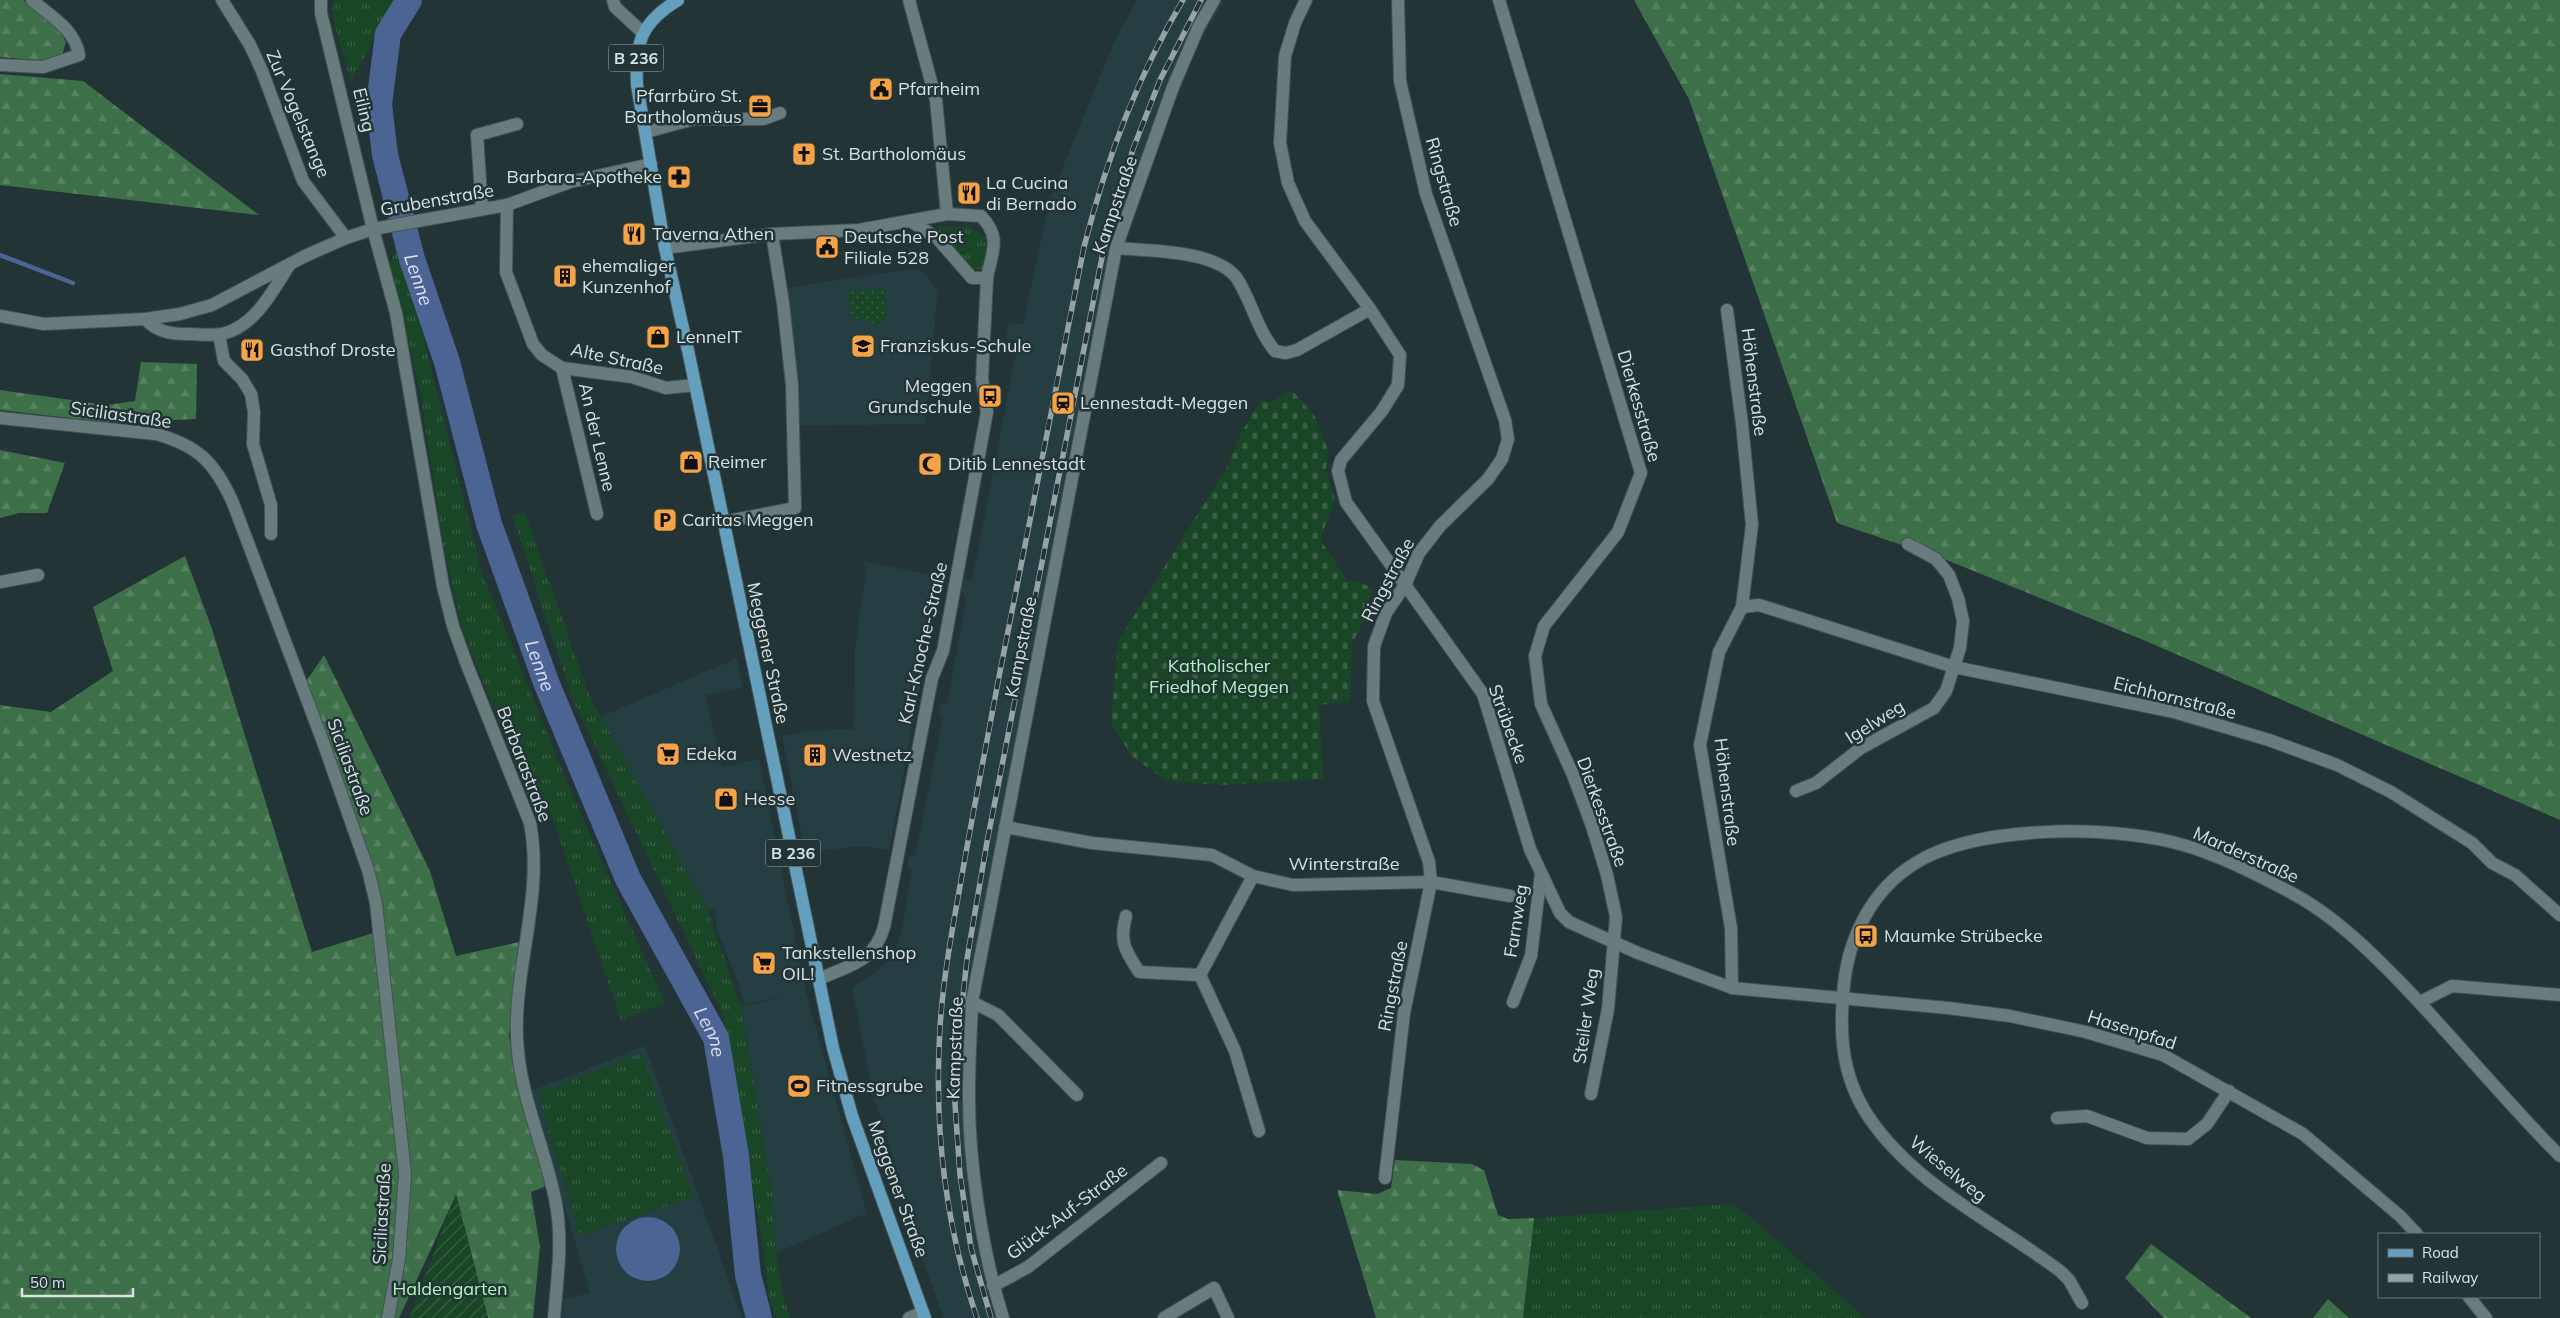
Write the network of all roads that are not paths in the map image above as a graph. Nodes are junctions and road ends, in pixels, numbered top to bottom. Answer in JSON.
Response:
{"nodes":[{"id":1,"x":32,"y":0,"type":"edge"},
{"id":2,"x":222,"y":0,"type":"edge"},
{"id":3,"x":321,"y":0,"type":"edge"},
{"id":4,"x":613,"y":0,"type":"edge"},
{"id":5,"x":678,"y":0,"type":"edge"},
{"id":6,"x":909,"y":0,"type":"edge"},
{"id":7,"x":1214,"y":0,"type":"edge"},
{"id":8,"x":1306,"y":0,"type":"edge"},
{"id":9,"x":1398,"y":0,"type":"edge"},
{"id":10,"x":1499,"y":0,"type":"edge"},
{"id":11,"x":642,"y":32,"type":"junction"},
{"id":12,"x":0,"y":65,"type":"edge"},
{"id":13,"x":780,"y":113,"type":"dead end"},
{"id":14,"x":517,"y":124,"type":"dead end"},
{"id":15,"x":646,"y":132,"type":"junction"},
{"id":16,"x":651,"y":164,"type":"junction"},
{"id":17,"x":507,"y":205,"type":"junction"},
{"id":18,"x":482,"y":209,"type":"junction"},
{"id":19,"x":947,"y":214,"type":"junction"},
{"id":20,"x":912,"y":222,"type":"junction"},
{"id":21,"x":376,"y":228,"type":"junction"},
{"id":22,"x":772,"y":234,"type":"junction"},
{"id":23,"x":346,"y":238,"type":"junction"},
{"id":24,"x":665,"y":248,"type":"junction"},
{"id":25,"x":1116,"y":248,"type":"junction"},
{"id":26,"x":290,"y":264,"type":"junction"},
{"id":27,"x":987,"y":278,"type":"junction"},
{"id":28,"x":1370,"y":309,"type":"junction"},
{"id":29,"x":1727,"y":310,"type":"dead end"},
{"id":30,"x":0,"y":316,"type":"edge"},
{"id":31,"x":145,"y":319,"type":"junction"},
{"id":32,"x":219,"y":335,"type":"junction"},
{"id":33,"x":562,"y":368,"type":"junction"},
{"id":34,"x":695,"y":385,"type":"junction"},
{"id":35,"x":0,"y":418,"type":"edge"},
{"id":36,"x":597,"y":514,"type":"dead end"},
{"id":37,"x":723,"y":522,"type":"junction"},
{"id":38,"x":271,"y":534,"type":"dead end"},
{"id":39,"x":1908,"y":544,"type":"dead end"},
{"id":40,"x":38,"y":575,"type":"dead end"},
{"id":41,"x":0,"y":582,"type":"edge"},
{"id":42,"x":1405,"y":585,"type":"junction"},
{"id":43,"x":1742,"y":607,"type":"junction"},
{"id":44,"x":1954,"y":668,"type":"junction"},
{"id":45,"x":1796,"y":791,"type":"dead end"},
{"id":46,"x":1005,"y":827,"type":"junction"},
{"id":47,"x":1541,"y":873,"type":"junction"},
{"id":48,"x":1253,"y":876,"type":"junction"},
{"id":49,"x":1431,"y":882,"type":"junction"},
{"id":50,"x":1510,"y":896,"type":"dead end"},
{"id":51,"x":2560,"y":915,"type":"edge"},
{"id":52,"x":1126,"y":916,"type":"dead end"},
{"id":53,"x":1612,"y":942,"type":"junction"},
{"id":54,"x":1200,"y":975,"type":"junction"},
{"id":55,"x":820,"y":979,"type":"junction"},
{"id":56,"x":1732,"y":988,"type":"junction"},
{"id":57,"x":2560,"y":996,"type":"edge"},
{"id":58,"x":1843,"y":997,"type":"junction"},
{"id":59,"x":972,"y":1002,"type":"junction"},
{"id":60,"x":1513,"y":1002,"type":"dead end"},
{"id":61,"x":2420,"y":1002,"type":"junction"},
{"id":62,"x":2230,"y":1091,"type":"junction"},
{"id":63,"x":1592,"y":1094,"type":"dead end"},
{"id":64,"x":1076,"y":1095,"type":"dead end"},
{"id":65,"x":2058,"y":1118,"type":"dead end"},
{"id":66,"x":1259,"y":1131,"type":"dead end"},
{"id":67,"x":2560,"y":1156,"type":"edge"},
{"id":68,"x":1161,"y":1163,"type":"dead end"},
{"id":69,"x":1385,"y":1178,"type":"dead end"},
{"id":70,"x":2415,"y":1233,"type":"edge"},
{"id":71,"x":993,"y":1286,"type":"junction"},
{"id":72,"x":2470,"y":1298,"type":"edge"},
{"id":73,"x":2082,"y":1303,"type":"dead end"},
{"id":74,"x":924,"y":1315,"type":"edge"},
{"id":75,"x":388,"y":1318,"type":"edge"},
{"id":76,"x":554,"y":1318,"type":"edge"},
{"id":77,"x":909,"y":1318,"type":"edge"},
{"id":78,"x":1003,"y":1318,"type":"edge"},
{"id":79,"x":1164,"y":1318,"type":"edge"},
{"id":80,"x":1228,"y":1318,"type":"edge"},
{"id":81,"x":2486,"y":1318,"type":"edge"}],
"edges":[{"from":1,"to":12,"type":"street"},
{"from":2,"to":23,"type":"street","name":"Zur Vogelstange"},
{"from":3,"to":21,"type":"street","name":"Eiling"},
{"from":4,"to":11,"type":"street"},
{"from":5,"to":11,"type":"main road","name":"Meggener Straße","number":"B 236"},
{"from":6,"to":19,"type":"street"},
{"from":7,"to":25,"type":"street","name":"Kampstraße"},
{"from":8,"to":28,"type":"street"},
{"from":9,"to":42,"type":"street","name":"Ringstraße"},
{"from":10,"to":53,"type":"street","name":"Dierkesstraße"},
{"from":11,"to":15,"type":"main road","name":"Meggener Straße","number":"B 236"},
{"from":13,"to":15,"type":"street"},
{"from":14,"to":18,"type":"street"},
{"from":15,"to":16,"type":"main road","name":"Meggener Straße","number":"B 236"},
{"from":16,"to":17,"type":"street","name":"Grubenstraße"},
{"from":16,"to":24,"type":"main road","name":"Meggener Straße","number":"B 236"},
{"from":17,"to":18,"type":"street","name":"Grubenstraße"},
{"from":17,"to":33,"type":"street","name":"Alte Straße"},
{"from":18,"to":21,"type":"street","name":"Grubenstraße"},
{"from":19,"to":20,"type":"street","name":"Karl-Knoche-Straße"},
{"from":19,"to":27,"type":"street","name":"Karl-Knoche-Straße"},
{"from":20,"to":22,"type":"street","name":"Karl-Knoche-Straße"},
{"from":20,"to":27,"type":"street"},
{"from":21,"to":23,"type":"street","name":"Grubenstraße"},
{"from":21,"to":76,"type":"street","name":"Barbarastraße"},
{"from":22,"to":24,"type":"street","name":"Karl-Knoche-Straße"},
{"from":22,"to":37,"type":"street"},
{"from":23,"to":26,"type":"street","name":"Grubenstraße"},
{"from":24,"to":34,"type":"main road","name":"Meggener Straße","number":"B 236"},
{"from":25,"to":28,"type":"street"},
{"from":25,"to":46,"type":"street","name":"Kampstraße"},
{"from":26,"to":31,"type":"street","name":"Grubenstraße"},
{"from":26,"to":32,"type":"street","name":"Grubenstraße"},
{"from":27,"to":55,"type":"street","name":"Karl-Knoche-Straße"},
{"from":28,"to":42,"type":"street","name":"Strübecke"},
{"from":29,"to":43,"type":"street","name":"Höhenstraße"},
{"from":30,"to":31,"type":"street","name":"Grubenstraße"},
{"from":31,"to":32,"type":"street","name":"Grubenstraße"},
{"from":32,"to":38,"type":"street"},
{"from":33,"to":34,"type":"street","name":"Alte Straße"},
{"from":33,"to":36,"type":"street","name":"An der Lenne"},
{"from":34,"to":37,"type":"main road","name":"Meggener Straße","number":"B 236"},
{"from":35,"to":75,"type":"street","name":"Siciliastraße"},
{"from":37,"to":55,"type":"main road","name":"Meggener Straße","number":"B 236"},
{"from":39,"to":44,"type":"street","name":"Igelweg"},
{"from":40,"to":41,"type":"street"},
{"from":42,"to":47,"type":"street","name":"Strübecke"},
{"from":42,"to":49,"type":"street","name":"Ringstraße"},
{"from":43,"to":44,"type":"street","name":"Eichhornstraße"},
{"from":43,"to":56,"type":"street","name":"Höhenstraße"},
{"from":44,"to":45,"type":"street","name":"Igelweg"},
{"from":44,"to":51,"type":"street","name":"Eichhornstraße"},
{"from":46,"to":48,"type":"street","name":"Winterstraße"},
{"from":46,"to":59,"type":"street","name":"Kampstraße"},
{"from":47,"to":53,"type":"street","name":"Strübecke"},
{"from":47,"to":60,"type":"street","name":"Farnweg"},
{"from":48,"to":49,"type":"street","name":"Winterstraße"},
{"from":48,"to":54,"type":"street"},
{"from":49,"to":50,"type":"street","name":"Winterstraße"},
{"from":49,"to":69,"type":"street","name":"Ringstraße"},
{"from":52,"to":54,"type":"street"},
{"from":53,"to":56,"type":"street","name":"Strübecke"},
{"from":53,"to":63,"type":"street","name":"Steiler Weg"},
{"from":54,"to":66,"type":"street"},
{"from":55,"to":74,"type":"main road","name":"Meggener Straße","number":"B 236"},
{"from":56,"to":58,"type":"street","name":"Strübecke"},
{"from":57,"to":61,"type":"street"},
{"from":58,"to":61,"type":"street","name":"Marderstraße"},
{"from":58,"to":62,"type":"street","name":"Hasenpfad"},
{"from":58,"to":73,"type":"street","name":"Wieselweg"},
{"from":59,"to":64,"type":"street"},
{"from":59,"to":71,"type":"street","name":"Kampstraße"},
{"from":61,"to":67,"type":"street","name":"Marderstraße"},
{"from":62,"to":65,"type":"street"},
{"from":62,"to":70,"type":"street","name":"Hasenpfad"},
{"from":68,"to":71,"type":"street","name":"Glück-Auf-Straße"},
{"from":71,"to":78,"type":"street","name":"Kampstraße"},
{"from":72,"to":81,"type":"street"},
{"from":74,"to":77,"type":"street"},
{"from":79,"to":80,"type":"street"}]}
